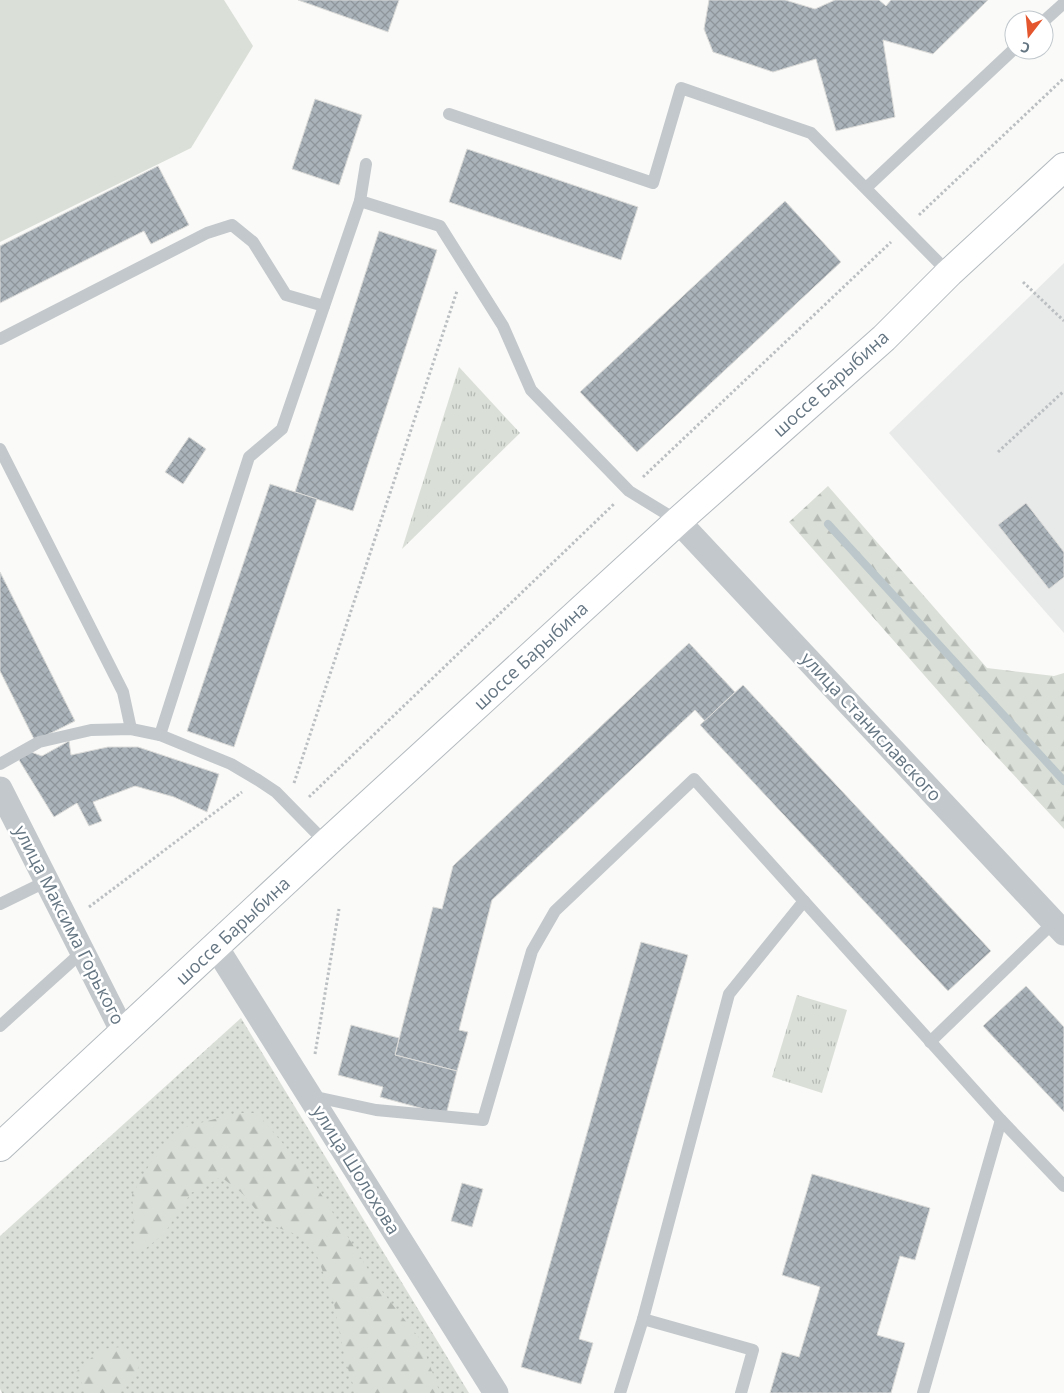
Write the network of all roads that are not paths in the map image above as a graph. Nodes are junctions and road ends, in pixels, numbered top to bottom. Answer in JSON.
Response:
{"nodes":[{"id":1,"x":1064,"y":3,"type":"edge"},
{"id":2,"x":1054,"y":12,"type":"edge"},
{"id":3,"x":1004,"y":58,"type":"edge"},
{"id":4,"x":449,"y":114,"type":"dead end"},
{"id":5,"x":366,"y":164,"type":"dead end"},
{"id":6,"x":1064,"y":168,"type":"edge"},
{"id":7,"x":866,"y":188,"type":"junction"},
{"id":8,"x":360,"y":201,"type":"junction"},
{"id":9,"x":949,"y":273,"type":"junction"},
{"id":10,"x":324,"y":306,"type":"junction"},
{"id":11,"x":0,"y":339,"type":"edge"},
{"id":12,"x":0,"y":450,"type":"edge"},
{"id":13,"x":678,"y":521,"type":"junction"},
{"id":14,"x":131,"y":730,"type":"junction"},
{"id":15,"x":160,"y":735,"type":"junction"},
{"id":16,"x":0,"y":764,"type":"edge"},
{"id":17,"x":0,"y":789,"type":"edge"},
{"id":18,"x":327,"y":844,"type":"junction"},
{"id":19,"x":47,"y":881,"type":"junction"},
{"id":20,"x":804,"y":901,"type":"junction"},
{"id":21,"x":0,"y":904,"type":"edge"},
{"id":22,"x":1059,"y":928,"type":"edge"},
{"id":23,"x":216,"y":947,"type":"junction"},
{"id":24,"x":82,"y":952,"type":"junction"},
{"id":25,"x":0,"y":1026,"type":"edge"},
{"id":26,"x":124,"y":1034,"type":"junction"},
{"id":27,"x":930,"y":1042,"type":"junction"},
{"id":28,"x":308,"y":1095,"type":"junction"},
{"id":29,"x":1001,"y":1120,"type":"junction"},
{"id":30,"x":0,"y":1148,"type":"edge"},
{"id":31,"x":1064,"y":1186,"type":"edge"},
{"id":32,"x":643,"y":1319,"type":"junction"},
{"id":33,"x":496,"y":1393,"type":"edge"},
{"id":34,"x":620,"y":1393,"type":"edge"},
{"id":35,"x":741,"y":1393,"type":"edge"},
{"id":36,"x":923,"y":1393,"type":"edge"}],
"edges":[{"from":1,"to":2,"type":"lane"},
{"from":3,"to":7,"type":"lane"},
{"from":4,"to":7,"type":"lane"},
{"from":5,"to":8,"type":"lane"},
{"from":6,"to":9,"type":"main road","name":"шоссе Барыбина"},
{"from":7,"to":9,"type":"lane"},
{"from":8,"to":10,"type":"lane"},
{"from":8,"to":13,"type":"lane"},
{"from":9,"to":13,"type":"main road","name":"шоссе Барыбина"},
{"from":10,"to":11,"type":"lane"},
{"from":10,"to":15,"type":"lane"},
{"from":12,"to":14,"type":"lane"},
{"from":13,"to":18,"type":"main road","name":"шоссе Барыбина"},
{"from":13,"to":22,"type":"street","name":"улица Станиславского"},
{"from":14,"to":15,"type":"lane"},
{"from":14,"to":16,"type":"lane"},
{"from":15,"to":18,"type":"lane"},
{"from":17,"to":19,"type":"street","name":"улица Максима Горького"},
{"from":18,"to":23,"type":"main road","name":"шоссе Барыбина"},
{"from":19,"to":21,"type":"lane"},
{"from":19,"to":24,"type":"street","name":"улица Максима Горького"},
{"from":20,"to":27,"type":"lane"},
{"from":20,"to":28,"type":"lane"},
{"from":20,"to":32,"type":"lane"},
{"from":22,"to":27,"type":"lane"},
{"from":23,"to":26,"type":"main road","name":"шоссе Барыбина"},
{"from":23,"to":28,"type":"street","name":"улица Шолохова"},
{"from":24,"to":25,"type":"lane"},
{"from":24,"to":26,"type":"street","name":"улица Максима Горького"},
{"from":26,"to":30,"type":"main road","name":"шоссе Барыбина"},
{"from":27,"to":29,"type":"lane"},
{"from":28,"to":33,"type":"street","name":"улица Шолохова"},
{"from":29,"to":31,"type":"lane"},
{"from":29,"to":36,"type":"lane"},
{"from":32,"to":34,"type":"lane"},
{"from":32,"to":35,"type":"lane"}]}
